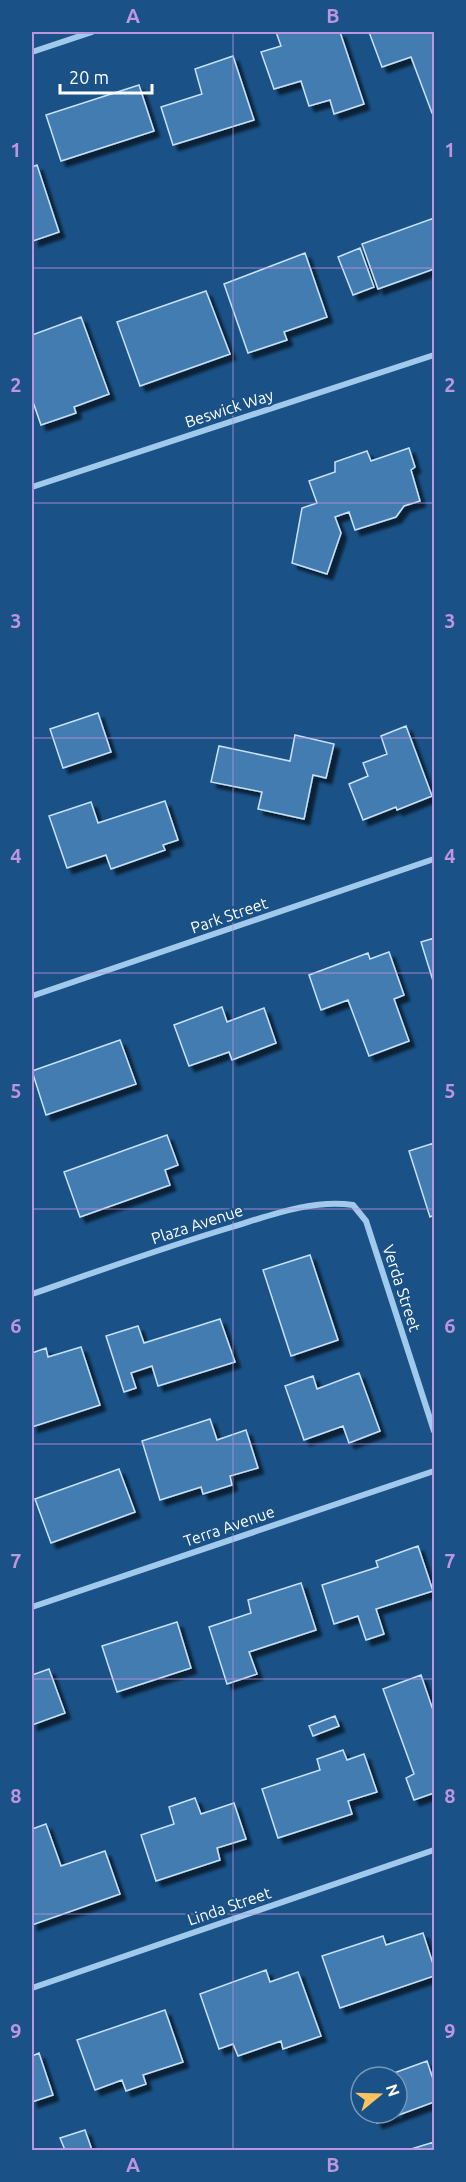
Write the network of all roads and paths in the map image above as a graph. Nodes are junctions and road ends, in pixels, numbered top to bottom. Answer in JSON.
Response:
{"nodes":[{"id":1,"x":92,"y":32,"type":"edge"},
{"id":2,"x":32,"y":52,"type":"edge"},
{"id":3,"x":435,"y":355,"type":"edge"},
{"id":4,"x":32,"y":487,"type":"edge"},
{"id":5,"x":435,"y":859,"type":"edge"},
{"id":6,"x":32,"y":996,"type":"edge"},
{"id":7,"x":366,"y":1221,"type":"joint"},
{"id":8,"x":32,"y":1294,"type":"edge"},
{"id":9,"x":435,"y":1431,"type":"edge"},
{"id":10,"x":435,"y":1471,"type":"edge"},
{"id":11,"x":32,"y":1607,"type":"edge"},
{"id":12,"x":435,"y":1850,"type":"edge"},
{"id":13,"x":32,"y":1988,"type":"edge"}],
"edges":[{"from":1,"to":2,"type":"street"},
{"from":3,"to":4,"type":"street","name":"Beswick Way"},
{"from":5,"to":6,"type":"street","name":"Park Street"},
{"from":7,"to":8,"type":"street","name":"Plaza Avenue"},
{"from":7,"to":9,"type":"street","name":"Verda Street"},
{"from":10,"to":11,"type":"street","name":"Terra Avenue"},
{"from":12,"to":13,"type":"street","name":"Linda Street"}]}
